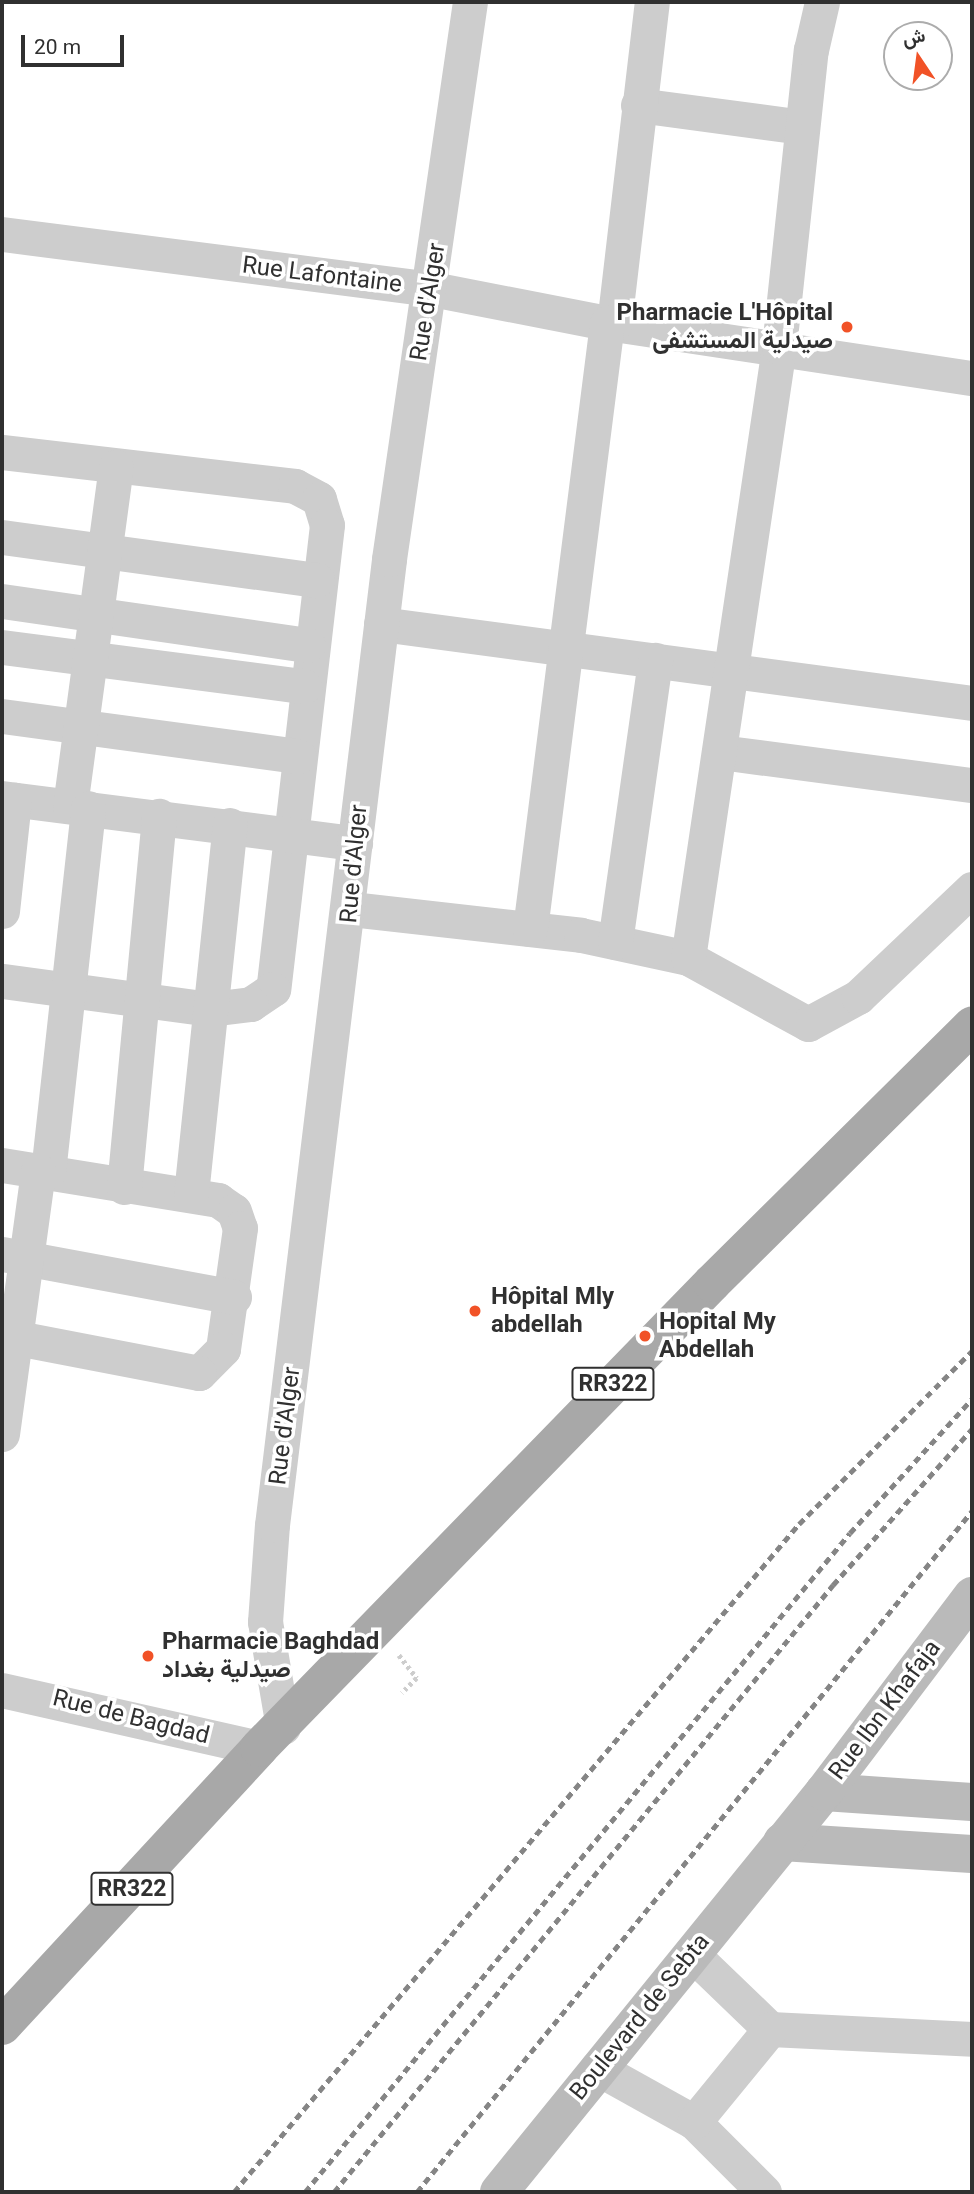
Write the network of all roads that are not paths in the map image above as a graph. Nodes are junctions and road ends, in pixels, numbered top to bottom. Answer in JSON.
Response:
{"nodes":[{"id":1,"x":470,"y":2,"type":"edge"},
{"id":2,"x":652,"y":2,"type":"edge"},
{"id":3,"x":822,"y":2,"type":"edge"},
{"id":4,"x":638,"y":104,"type":"junction"},
{"id":5,"x":802,"y":127,"type":"junction"},
{"id":6,"x":2,"y":234,"type":"edge"},
{"id":7,"x":432,"y":289,"type":"junction"},
{"id":8,"x":610,"y":323,"type":"junction"},
{"id":9,"x":779,"y":347,"type":"junction"},
{"id":10,"x":972,"y":378,"type":"edge"},
{"id":11,"x":2,"y":452,"type":"edge"},
{"id":12,"x":116,"y":467,"type":"junction"},
{"id":13,"x":2,"y":537,"type":"edge"},
{"id":14,"x":104,"y":551,"type":"junction"},
{"id":15,"x":317,"y":580,"type":"junction"},
{"id":16,"x":2,"y":601,"type":"edge"},
{"id":17,"x":97,"y":615,"type":"junction"},
{"id":18,"x":382,"y":624,"type":"junction"},
{"id":19,"x":563,"y":643,"type":"junction"},
{"id":20,"x":309,"y":645,"type":"junction"},
{"id":21,"x":2,"y":647,"type":"edge"},
{"id":22,"x":91,"y":659,"type":"junction"},
{"id":23,"x":655,"y":660,"type":"junction"},
{"id":24,"x":727,"y":668,"type":"junction"},
{"id":25,"x":304,"y":686,"type":"junction"},
{"id":26,"x":972,"y":702,"type":"edge"},
{"id":27,"x":2,"y":716,"type":"edge"},
{"id":28,"x":82,"y":727,"type":"junction"},
{"id":29,"x":720,"y":752,"type":"junction"},
{"id":30,"x":298,"y":757,"type":"junction"},
{"id":31,"x":972,"y":785,"type":"edge"},
{"id":32,"x":8,"y":799,"type":"edge"},
{"id":33,"x":79,"y":807,"type":"junction"},
{"id":34,"x":159,"y":816,"type":"junction"},
{"id":35,"x":230,"y":825,"type":"junction"},
{"id":36,"x":294,"y":832,"type":"junction"},
{"id":37,"x":355,"y":843,"type":"junction"},
{"id":38,"x":972,"y":889,"type":"edge"},
{"id":39,"x":351,"y":909,"type":"junction"},
{"id":40,"x":2,"y":911,"type":"edge"},
{"id":41,"x":530,"y":929,"type":"junction"},
{"id":42,"x":615,"y":942,"type":"junction"},
{"id":43,"x":688,"y":958,"type":"junction"},
{"id":44,"x":2,"y":981,"type":"edge"},
{"id":45,"x":67,"y":988,"type":"junction"},
{"id":46,"x":138,"y":999,"type":"junction"},
{"id":47,"x":210,"y":1009,"type":"junction"},
{"id":48,"x":972,"y":1026,"type":"edge"},
{"id":49,"x":2,"y":1165,"type":"edge"},
{"id":50,"x":43,"y":1171,"type":"junction"},
{"id":51,"x":124,"y":1187,"type":"junction"},
{"id":52,"x":191,"y":1194,"type":"junction"},
{"id":53,"x":13,"y":1256,"type":"edge"},
{"id":54,"x":234,"y":1297,"type":"junction"},
{"id":55,"x":8,"y":1336,"type":"edge"},
{"id":56,"x":2,"y":1423,"type":"edge"},
{"id":57,"x":972,"y":1596,"type":"edge"},
{"id":58,"x":2,"y":1690,"type":"edge"},
{"id":59,"x":271,"y":1737,"type":"junction"},
{"id":60,"x":824,"y":1792,"type":"junction"},
{"id":61,"x":972,"y":1802,"type":"edge"},
{"id":62,"x":782,"y":1842,"type":"junction"},
{"id":63,"x":972,"y":1854,"type":"edge"},
{"id":64,"x":691,"y":1954,"type":"junction"},
{"id":65,"x":2,"y":2026,"type":"edge"},
{"id":66,"x":770,"y":2029,"type":"junction"},
{"id":67,"x":972,"y":2039,"type":"edge"},
{"id":68,"x":597,"y":2068,"type":"junction"},
{"id":69,"x":694,"y":2122,"type":"junction"},
{"id":70,"x":499,"y":2192,"type":"edge"},
{"id":71,"x":764,"y":2192,"type":"edge"}],
"edges":[{"from":1,"to":7,"type":"street","name":"Rue d'Alger"},
{"from":2,"to":4,"type":"street"},
{"from":3,"to":5,"type":"street"},
{"from":4,"to":5,"type":"street"},
{"from":4,"to":8,"type":"street"},
{"from":5,"to":9,"type":"street"},
{"from":6,"to":7,"type":"street","name":"Rue Lafontaine"},
{"from":7,"to":8,"type":"street","name":"Rue Lafontaine"},
{"from":7,"to":18,"type":"street","name":"Rue d'Alger"},
{"from":8,"to":9,"type":"street","name":"Rue Lafontaine"},
{"from":8,"to":19,"type":"street"},
{"from":9,"to":10,"type":"street","name":"Rue Lafontaine"},
{"from":9,"to":24,"type":"street"},
{"from":11,"to":12,"type":"street"},
{"from":12,"to":14,"type":"street"},
{"from":12,"to":15,"type":"street"},
{"from":13,"to":14,"type":"street"},
{"from":14,"to":15,"type":"street"},
{"from":14,"to":17,"type":"street"},
{"from":15,"to":20,"type":"street"},
{"from":16,"to":17,"type":"street"},
{"from":17,"to":20,"type":"street"},
{"from":17,"to":22,"type":"street"},
{"from":18,"to":19,"type":"street"},
{"from":18,"to":37,"type":"street","name":"Rue d'Alger"},
{"from":19,"to":23,"type":"street"},
{"from":19,"to":41,"type":"street"},
{"from":20,"to":25,"type":"street"},
{"from":21,"to":22,"type":"street"},
{"from":22,"to":25,"type":"street"},
{"from":22,"to":28,"type":"street"},
{"from":23,"to":24,"type":"street"},
{"from":23,"to":42,"type":"street"},
{"from":24,"to":26,"type":"street"},
{"from":24,"to":29,"type":"street"},
{"from":25,"to":30,"type":"street"},
{"from":27,"to":28,"type":"street"},
{"from":28,"to":30,"type":"street"},
{"from":28,"to":33,"type":"street"},
{"from":29,"to":31,"type":"street"},
{"from":29,"to":43,"type":"street"},
{"from":30,"to":36,"type":"street"},
{"from":32,"to":33,"type":"street"},
{"from":32,"to":40,"type":"street"},
{"from":33,"to":34,"type":"street"},
{"from":33,"to":45,"type":"street"},
{"from":34,"to":35,"type":"street"},
{"from":34,"to":46,"type":"street"},
{"from":35,"to":36,"type":"street"},
{"from":35,"to":47,"type":"street"},
{"from":36,"to":37,"type":"street"},
{"from":36,"to":47,"type":"street"},
{"from":37,"to":39,"type":"street","name":"Rue d'Alger"},
{"from":38,"to":43,"type":"street"},
{"from":39,"to":41,"type":"street"},
{"from":39,"to":59,"type":"street","name":"Rue d'Alger"},
{"from":41,"to":42,"type":"street"},
{"from":42,"to":43,"type":"street"},
{"from":44,"to":45,"type":"street"},
{"from":45,"to":46,"type":"street"},
{"from":45,"to":50,"type":"street"},
{"from":46,"to":47,"type":"street"},
{"from":46,"to":51,"type":"street"},
{"from":47,"to":52,"type":"street"},
{"from":48,"to":59,"type":"main road","number":"RR322"},
{"from":49,"to":50,"type":"street"},
{"from":50,"to":51,"type":"street"},
{"from":50,"to":53,"type":"street"},
{"from":51,"to":52,"type":"street"},
{"from":52,"to":54,"type":"street"},
{"from":53,"to":54,"type":"street"},
{"from":53,"to":55,"type":"street"},
{"from":54,"to":55,"type":"street"},
{"from":55,"to":56,"type":"street"},
{"from":57,"to":60,"type":"street","name":"Rue Ibn Khafaja"},
{"from":58,"to":59,"type":"street","name":"Rue de Bagdad"},
{"from":59,"to":65,"type":"main road","number":"RR322"},
{"from":60,"to":61,"type":"street"},
{"from":60,"to":62,"type":"street","name":"Boulevard de Sebta"},
{"from":62,"to":63,"type":"street"},
{"from":62,"to":64,"type":"street","name":"Boulevard de Sebta"},
{"from":64,"to":66,"type":"street"},
{"from":64,"to":68,"type":"street","name":"Boulevard de Sebta"},
{"from":66,"to":67,"type":"street"},
{"from":66,"to":69,"type":"street"},
{"from":68,"to":69,"type":"street"},
{"from":68,"to":70,"type":"street","name":"Boulevard de Sebta"},
{"from":69,"to":71,"type":"street"}]}
